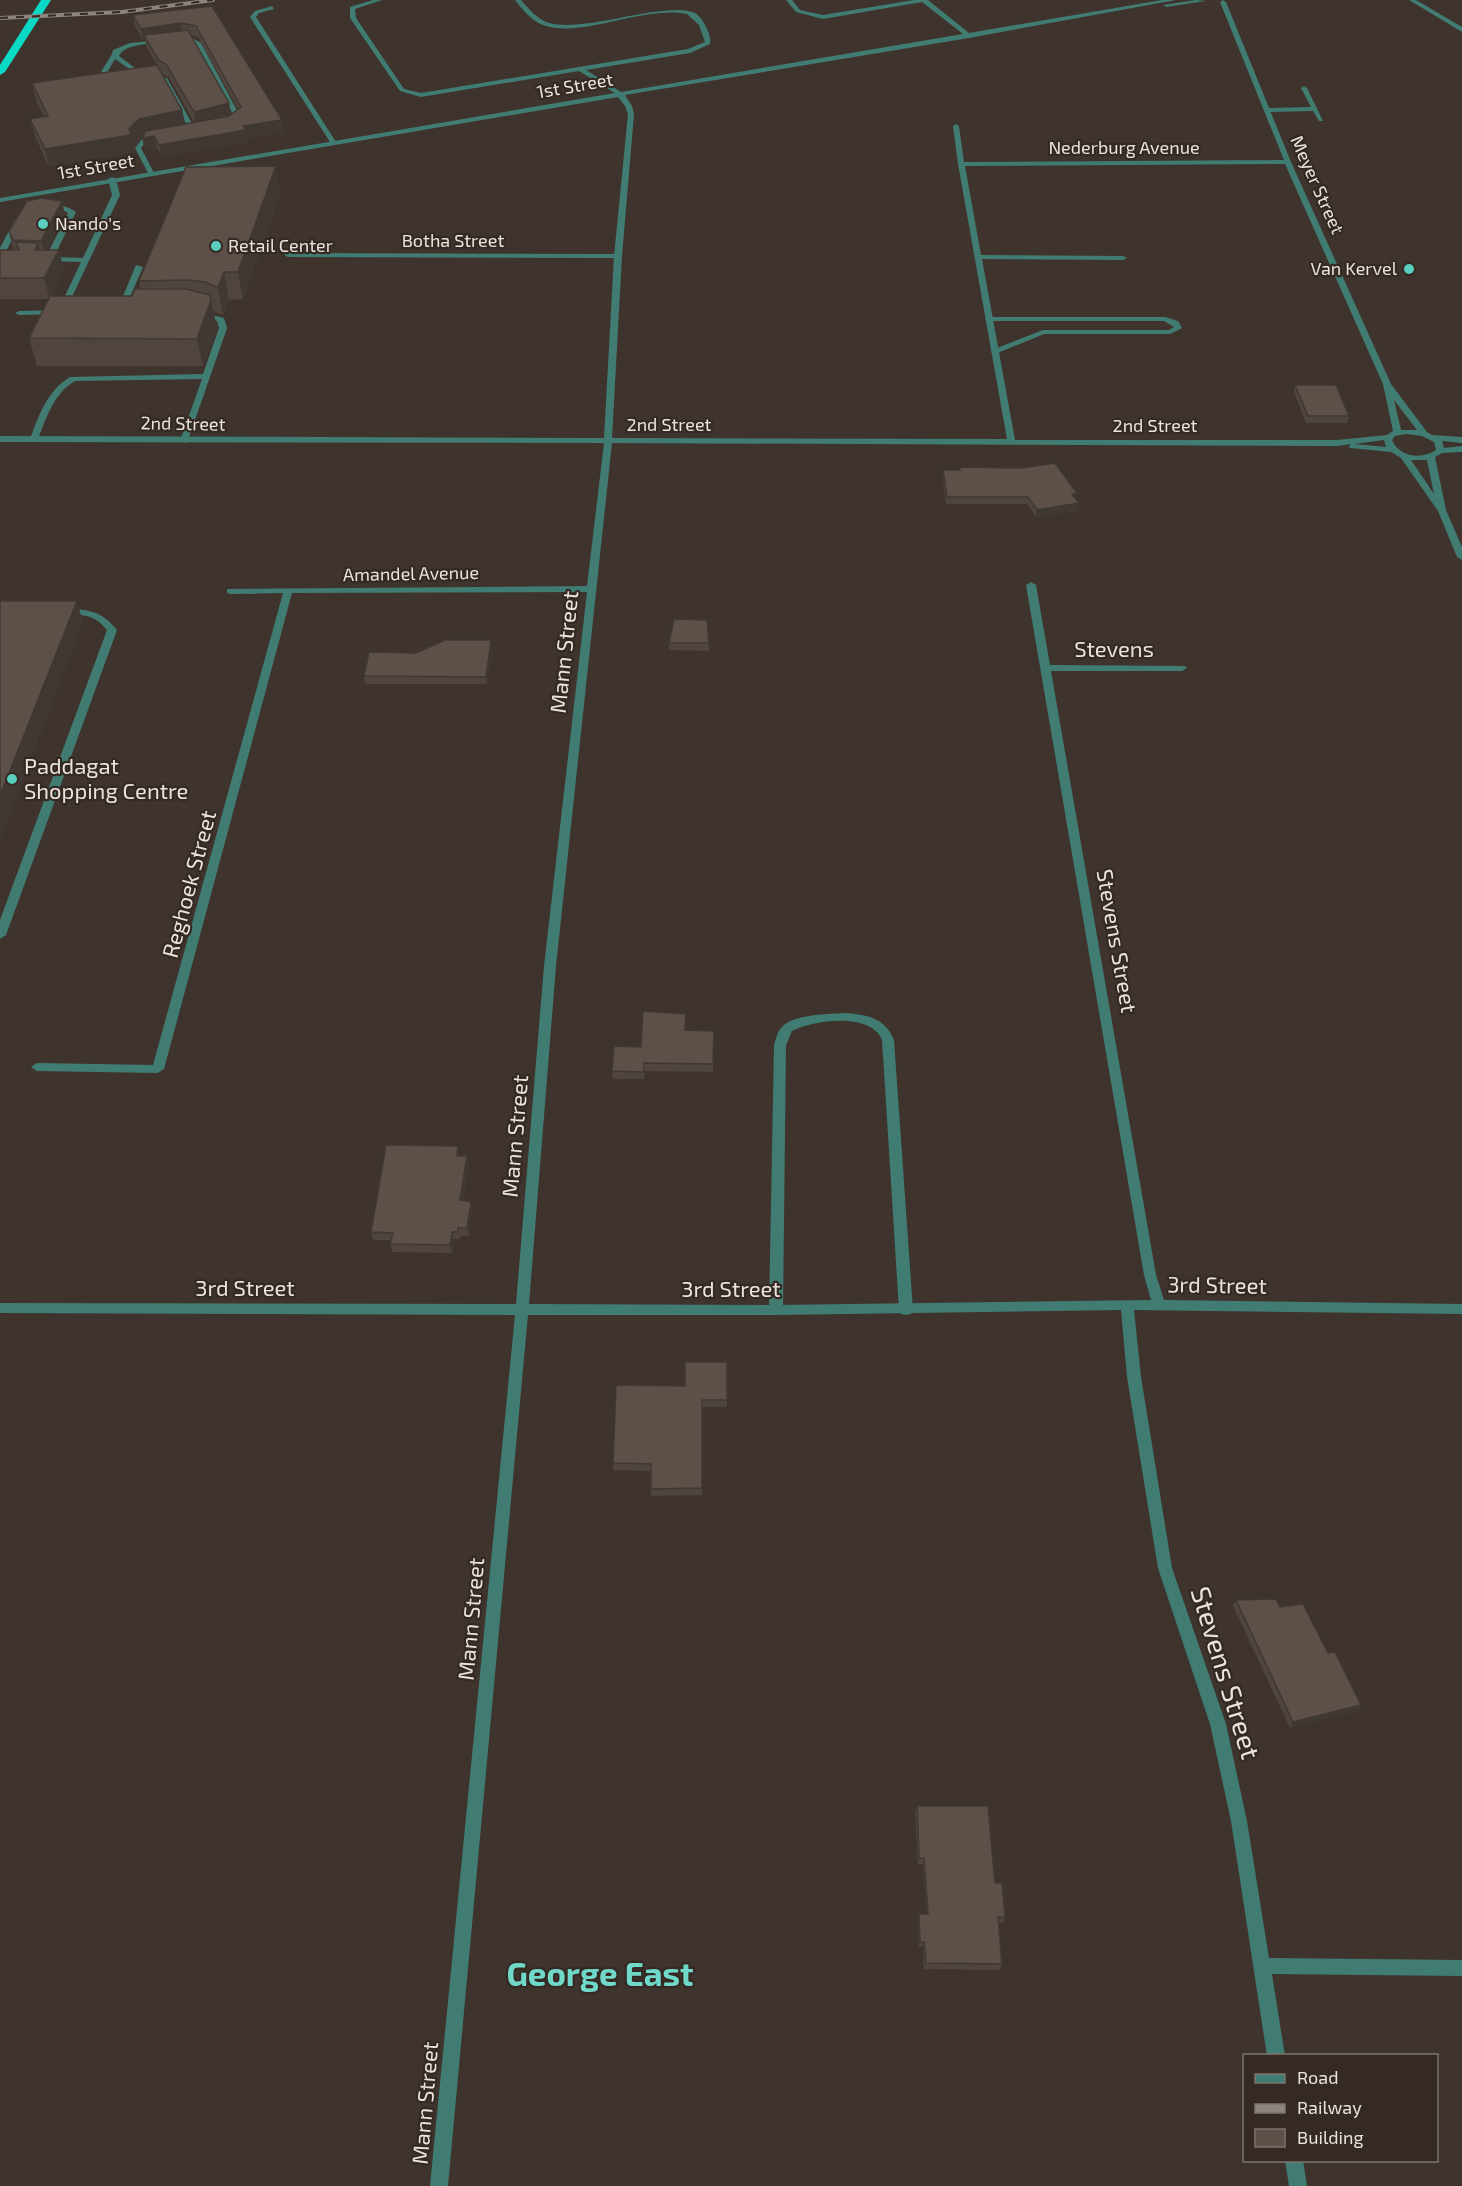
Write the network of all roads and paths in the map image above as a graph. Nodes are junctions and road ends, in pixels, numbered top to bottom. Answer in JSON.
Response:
{"nodes":[{"id":1,"x":379,"y":0,"type":"edge"},
{"id":2,"x":518,"y":0,"type":"edge"},
{"id":3,"x":789,"y":0,"type":"edge"},
{"id":4,"x":924,"y":0,"type":"edge"},
{"id":5,"x":1173,"y":0,"type":"edge"},
{"id":6,"x":1412,"y":0,"type":"edge"},
{"id":7,"x":1204,"y":1,"type":"edge"},
{"id":8,"x":1226,"y":1,"type":"edge"},
{"id":9,"x":44,"y":3,"type":"edge"},
{"id":10,"x":1156,"y":5,"type":"junction"},
{"id":11,"x":273,"y":8,"type":"dead end"},
{"id":12,"x":1235,"y":30,"type":"junction"},
{"id":13,"x":1462,"y":30,"type":"edge"},
{"id":14,"x":969,"y":36,"type":"junction"},
{"id":15,"x":115,"y":51,"type":"junction"},
{"id":16,"x":580,"y":69,"type":"junction"},
{"id":17,"x":0,"y":72,"type":"edge"},
{"id":18,"x":156,"y":75,"type":"junction"},
{"id":19,"x":135,"y":78,"type":"edge"},
{"id":20,"x":124,"y":79,"type":"edge"},
{"id":21,"x":1304,"y":88,"type":"dead end"},
{"id":22,"x":619,"y":94,"type":"junction"},
{"id":23,"x":1315,"y":109,"type":"junction"},
{"id":24,"x":1267,"y":110,"type":"junction"},
{"id":25,"x":1321,"y":120,"type":"dead end"},
{"id":26,"x":221,"y":125,"type":"edge"},
{"id":27,"x":956,"y":126,"type":"dead end"},
{"id":28,"x":202,"y":128,"type":"edge"},
{"id":29,"x":192,"y":129,"type":"junction"},
{"id":30,"x":183,"y":131,"type":"edge"},
{"id":31,"x":164,"y":134,"type":"edge"},
{"id":32,"x":333,"y":142,"type":"junction"},
{"id":33,"x":1288,"y":162,"type":"junction"},
{"id":34,"x":961,"y":164,"type":"junction"},
{"id":35,"x":151,"y":173,"type":"junction"},
{"id":36,"x":112,"y":179,"type":"junction"},
{"id":37,"x":0,"y":200,"type":"edge"},
{"id":38,"x":42,"y":207,"type":"edge"},
{"id":39,"x":21,"y":214,"type":"edge"},
{"id":40,"x":288,"y":255,"type":"dead end"},
{"id":41,"x":0,"y":256,"type":"edge"},
{"id":42,"x":618,"y":256,"type":"junction"},
{"id":43,"x":978,"y":257,"type":"junction"},
{"id":44,"x":1123,"y":258,"type":"dead end"},
{"id":45,"x":10,"y":259,"type":"edge"},
{"id":46,"x":39,"y":259,"type":"edge"},
{"id":47,"x":49,"y":259,"type":"junction"},
{"id":48,"x":86,"y":260,"type":"junction"},
{"id":49,"x":139,"y":267,"type":"dead end"},
{"id":50,"x":87,"y":302,"type":"edge"},
{"id":51,"x":102,"y":302,"type":"edge"},
{"id":52,"x":65,"y":312,"type":"edge"},
{"id":53,"x":192,"y":312,"type":"edge"},
{"id":54,"x":19,"y":313,"type":"dead end"},
{"id":55,"x":989,"y":319,"type":"junction"},
{"id":56,"x":995,"y":352,"type":"junction"},
{"id":57,"x":207,"y":376,"type":"junction"},
{"id":58,"x":1388,"y":384,"type":"junction"},
{"id":59,"x":1393,"y":435,"type":"junction"},
{"id":60,"x":1428,"y":435,"type":"junction"},
{"id":61,"x":0,"y":439,"type":"edge"},
{"id":62,"x":34,"y":439,"type":"junction"},
{"id":63,"x":1462,"y":440,"type":"edge"},
{"id":64,"x":184,"y":441,"type":"junction"},
{"id":65,"x":608,"y":441,"type":"junction"},
{"id":66,"x":1011,"y":441,"type":"junction"},
{"id":67,"x":1337,"y":443,"type":"junction"},
{"id":68,"x":1462,"y":449,"type":"edge"},
{"id":69,"x":1392,"y":450,"type":"junction"},
{"id":70,"x":1440,"y":451,"type":"junction"},
{"id":71,"x":1403,"y":456,"type":"junction"},
{"id":72,"x":1431,"y":457,"type":"junction"},
{"id":73,"x":1442,"y":511,"type":"junction"},
{"id":74,"x":1462,"y":558,"type":"edge"},
{"id":75,"x":1031,"y":585,"type":"dead end"},
{"id":76,"x":592,"y":589,"type":"junction"},
{"id":77,"x":230,"y":591,"type":"dead end"},
{"id":78,"x":288,"y":592,"type":"junction"},
{"id":79,"x":58,"y":612,"type":"edge"},
{"id":80,"x":1046,"y":668,"type":"junction"},
{"id":81,"x":1182,"y":668,"type":"dead end"},
{"id":82,"x":0,"y":935,"type":"edge"},
{"id":83,"x":37,"y":1067,"type":"dead end"},
{"id":84,"x":1127,"y":1305,"type":"junction"},
{"id":85,"x":1159,"y":1305,"type":"junction"},
{"id":86,"x":0,"y":1308,"type":"edge"},
{"id":87,"x":1462,"y":1309,"type":"edge"},
{"id":88,"x":522,"y":1310,"type":"junction"},
{"id":89,"x":776,"y":1310,"type":"junction"},
{"id":90,"x":906,"y":1310,"type":"junction"},
{"id":91,"x":1262,"y":1966,"type":"junction"},
{"id":92,"x":1462,"y":1968,"type":"edge"},
{"id":93,"x":1276,"y":2054,"type":"edge"},
{"id":94,"x":1294,"y":2162,"type":"edge"},
{"id":95,"x":439,"y":2186,"type":"edge"},
{"id":96,"x":1298,"y":2186,"type":"edge"}],
"edges":[{"from":1,"to":16,"type":"street"},
{"from":2,"to":16,"type":"street"},
{"from":3,"to":4,"type":"street"},
{"from":4,"to":14,"type":"street"},
{"from":5,"to":10,"type":"street","name":"1st Street"},
{"from":6,"to":13,"type":"street"},
{"from":7,"to":8,"type":"street","name":"1st Street"},
{"from":7,"to":10,"type":"street","name":"1st Street"},
{"from":7,"to":12,"type":"street","name":"Meyer Street"},
{"from":8,"to":12,"type":"street","name":"Meyer Street"},
{"from":9,"to":17,"type":"highway"},
{"from":10,"to":14,"type":"street","name":"1st Street"},
{"from":11,"to":32,"type":"street"},
{"from":12,"to":24,"type":"street","name":"Meyer Street"},
{"from":14,"to":22,"type":"street","name":"1st Street"},
{"from":15,"to":18,"type":"street"},
{"from":15,"to":20,"type":"street"},
{"from":15,"to":26,"type":"street"},
{"from":16,"to":22,"type":"street"},
{"from":18,"to":19,"type":"street"},
{"from":18,"to":29,"type":"street"},
{"from":21,"to":23,"type":"street"},
{"from":22,"to":32,"type":"street","name":"1st Street"},
{"from":22,"to":42,"type":"street","name":"Mann Street"},
{"from":23,"to":24,"type":"street"},
{"from":23,"to":25,"type":"street"},
{"from":24,"to":33,"type":"street","name":"Meyer Street"},
{"from":27,"to":34,"type":"street"},
{"from":28,"to":29,"type":"street"},
{"from":29,"to":30,"type":"street"},
{"from":31,"to":35,"type":"street"},
{"from":32,"to":35,"type":"street","name":"1st Street"},
{"from":33,"to":34,"type":"street","name":"Nederburg Avenue"},
{"from":33,"to":58,"type":"street","name":"Meyer Street"},
{"from":34,"to":43,"type":"street"},
{"from":35,"to":36,"type":"street","name":"1st Street"},
{"from":36,"to":37,"type":"street","name":"1st Street"},
{"from":36,"to":48,"type":"street"},
{"from":38,"to":47,"type":"street"},
{"from":39,"to":41,"type":"street"},
{"from":40,"to":42,"type":"street","name":"Botha Street"},
{"from":41,"to":45,"type":"street"},
{"from":42,"to":65,"type":"street","name":"Mann Street"},
{"from":43,"to":44,"type":"street"},
{"from":43,"to":55,"type":"street"},
{"from":46,"to":47,"type":"street"},
{"from":47,"to":48,"type":"street"},
{"from":48,"to":50,"type":"street"},
{"from":49,"to":51,"type":"street"},
{"from":52,"to":54,"type":"street"},
{"from":53,"to":57,"type":"street"},
{"from":55,"to":56,"type":"street"},
{"from":55,"to":56,"type":"street"},
{"from":56,"to":66,"type":"street"},
{"from":57,"to":62,"type":"street"},
{"from":57,"to":64,"type":"street"},
{"from":58,"to":59,"type":"street","name":"Meyer Street"},
{"from":58,"to":60,"type":"street","name":"Meyer Street"},
{"from":59,"to":60,"type":"street","name":"2nd Street"},
{"from":59,"to":67,"type":"street","name":"2nd Street"},
{"from":59,"to":69,"type":"street","name":"Meyer Street"},
{"from":60,"to":63,"type":"street"},
{"from":60,"to":70,"type":"street","name":"Meyer Street"},
{"from":61,"to":62,"type":"street","name":"2nd Street"},
{"from":62,"to":64,"type":"street","name":"2nd Street"},
{"from":64,"to":65,"type":"street","name":"2nd Street"},
{"from":65,"to":66,"type":"street","name":"2nd Street"},
{"from":65,"to":76,"type":"street","name":"Mann Street"},
{"from":66,"to":67,"type":"street","name":"2nd Street"},
{"from":67,"to":69,"type":"street","name":"2nd Street"},
{"from":68,"to":70,"type":"street"},
{"from":69,"to":71,"type":"street"},
{"from":70,"to":72,"type":"street"},
{"from":71,"to":72,"type":"street"},
{"from":71,"to":73,"type":"street"},
{"from":72,"to":73,"type":"street"},
{"from":73,"to":74,"type":"street"},
{"from":75,"to":80,"type":"street","name":"Stevens Street"},
{"from":76,"to":78,"type":"street","name":"Amandel Avenue"},
{"from":76,"to":88,"type":"street","name":"Mann Street"},
{"from":77,"to":78,"type":"street","name":"Amandel Avenue"},
{"from":78,"to":83,"type":"street","name":"Reghoek Street"},
{"from":79,"to":82,"type":"street"},
{"from":80,"to":81,"type":"street","name":"Stevens"},
{"from":80,"to":85,"type":"street","name":"Stevens Street"},
{"from":84,"to":85,"type":"street","name":"3rd Street"},
{"from":84,"to":90,"type":"street","name":"3rd Street"},
{"from":84,"to":91,"type":"street","name":"Stevens Street"},
{"from":85,"to":87,"type":"street","name":"3rd Street"},
{"from":86,"to":88,"type":"street","name":"3rd Street"},
{"from":88,"to":89,"type":"street","name":"3rd Street"},
{"from":88,"to":95,"type":"street","name":"Mann Street"},
{"from":89,"to":90,"type":"street","name":"3rd Street"},
{"from":89,"to":90,"type":"street"},
{"from":91,"to":92,"type":"street"},
{"from":91,"to":93,"type":"street","name":"Stevens Street"},
{"from":94,"to":96,"type":"street"}]}
